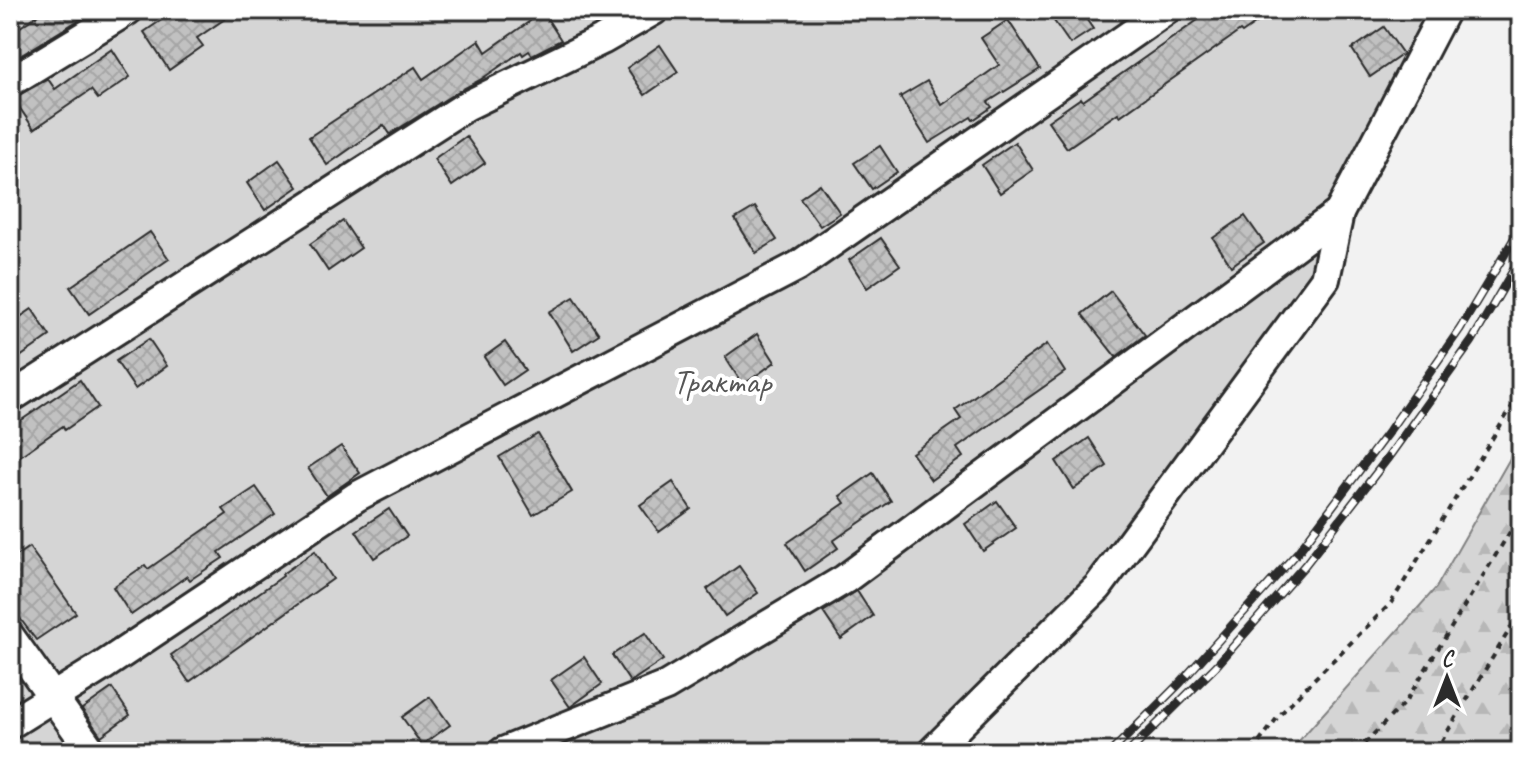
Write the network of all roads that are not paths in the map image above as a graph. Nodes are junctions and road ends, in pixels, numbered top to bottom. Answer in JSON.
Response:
{"nodes":[{"id":1,"x":128,"y":10,"type":"edge"},
{"id":2,"x":654,"y":10,"type":"edge"},
{"id":3,"x":1166,"y":10,"type":"edge"},
{"id":4,"x":1445,"y":10,"type":"edge"},
{"id":5,"x":10,"y":82,"type":"edge"},
{"id":6,"x":1339,"y":213,"type":"junction"},
{"id":7,"x":10,"y":398,"type":"edge"},
{"id":8,"x":10,"y":637,"type":"edge"},
{"id":9,"x":54,"y":697,"type":"junction"},
{"id":10,"x":10,"y":724,"type":"edge"},
{"id":11,"x":92,"y":752,"type":"edge"},
{"id":12,"x":503,"y":752,"type":"edge"},
{"id":13,"x":932,"y":752,"type":"edge"}],
"edges":[{"from":1,"to":5,"type":"street"},
{"from":2,"to":7,"type":"street"},
{"from":3,"to":9,"type":"street"},
{"from":4,"to":6,"type":"street"},
{"from":6,"to":12,"type":"street"},
{"from":6,"to":13,"type":"street"},
{"from":8,"to":9,"type":"street"},
{"from":9,"to":10,"type":"street"},
{"from":9,"to":11,"type":"street"}]}
